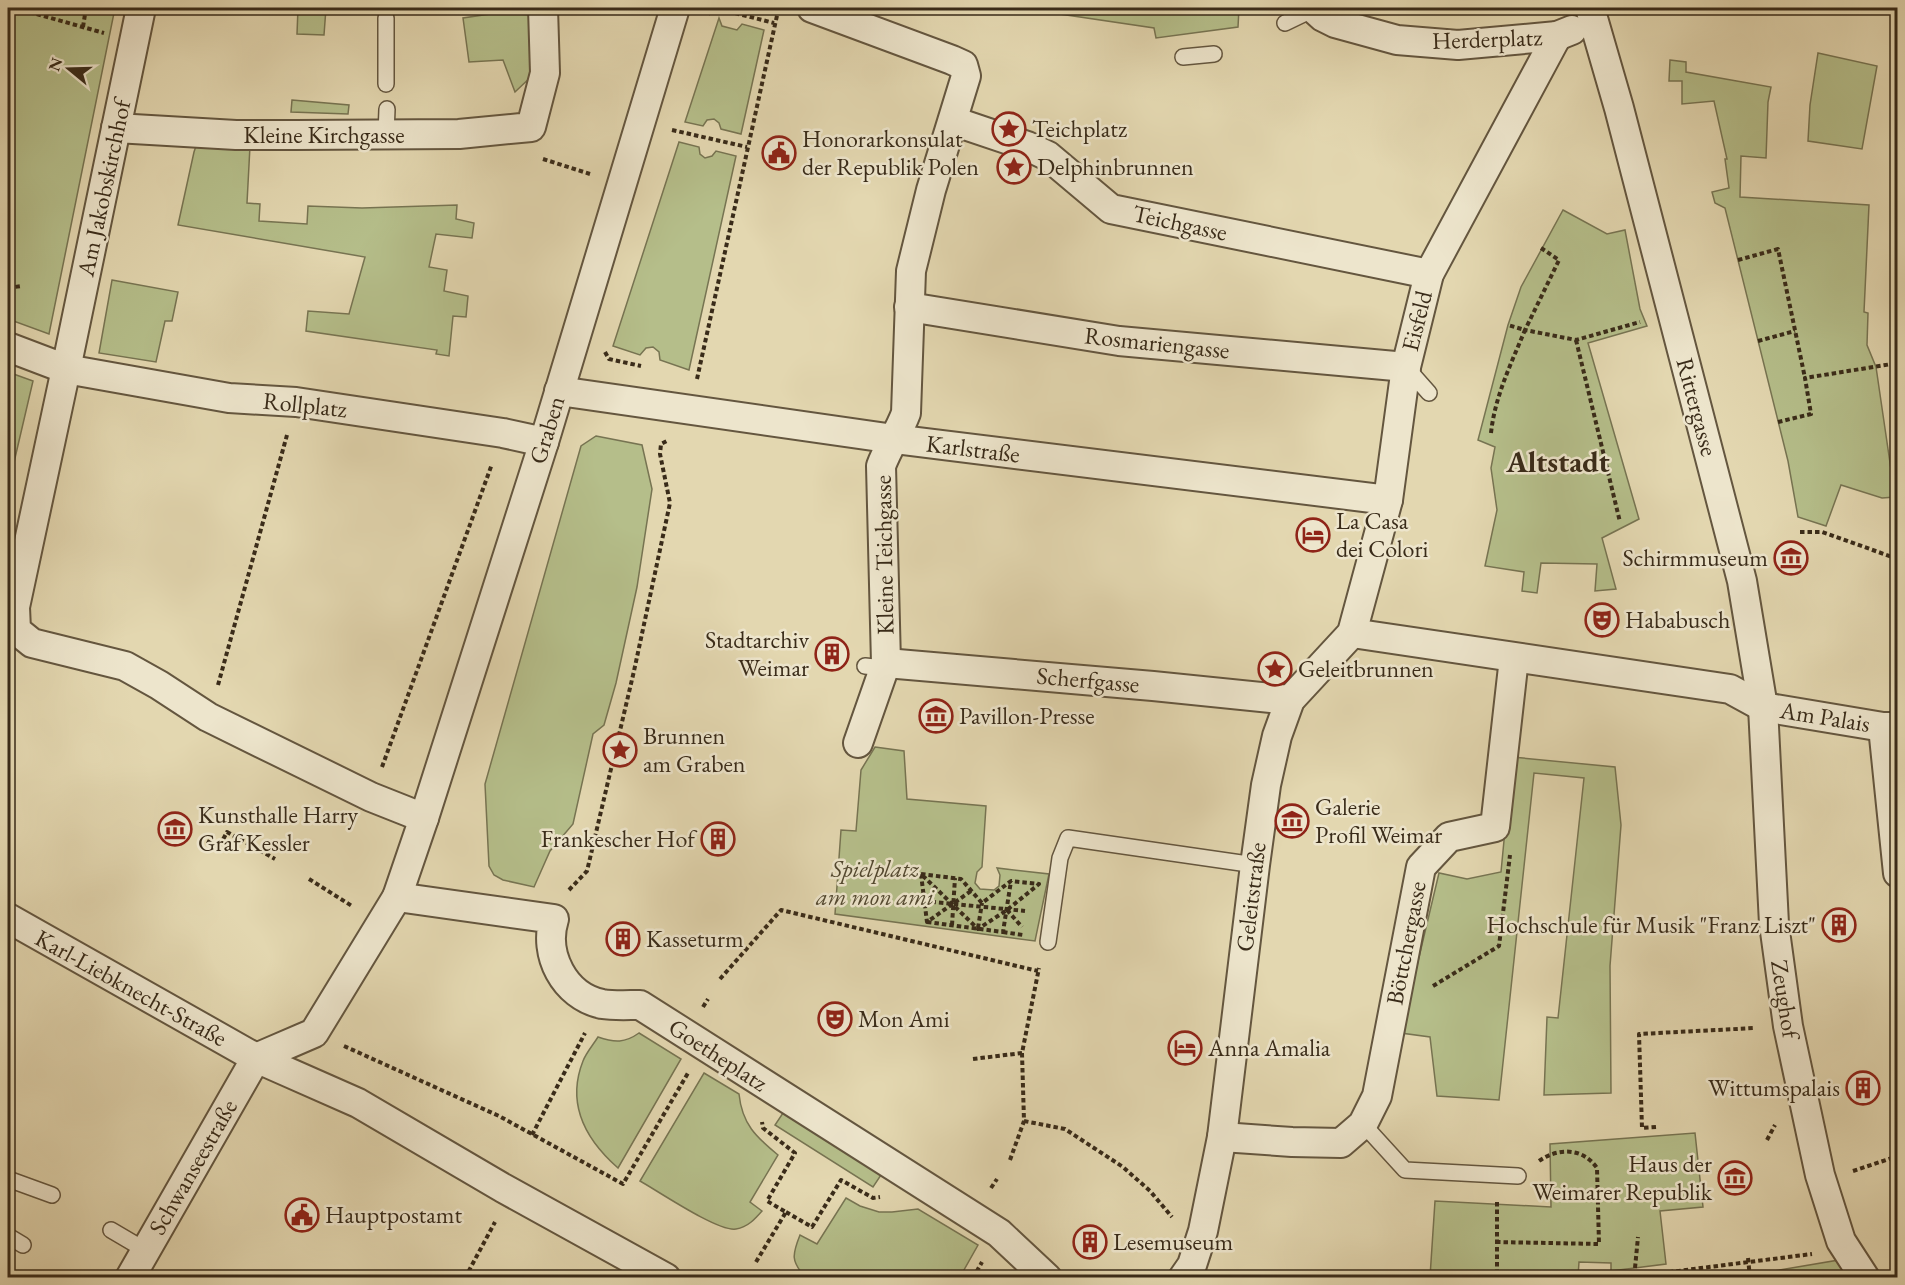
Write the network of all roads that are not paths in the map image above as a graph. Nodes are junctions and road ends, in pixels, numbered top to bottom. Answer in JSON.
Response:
{"nodes":[{"id":1,"x":141,"y":8,"type":"edge"},
{"id":2,"x":543,"y":8,"type":"edge"},
{"id":3,"x":675,"y":8,"type":"edge"},
{"id":4,"x":812,"y":8,"type":"edge"},
{"id":5,"x":1314,"y":8,"type":"edge"},
{"id":6,"x":1592,"y":14,"type":"edge"},
{"id":7,"x":386,"y":18,"type":"dead end"},
{"id":8,"x":1284,"y":23,"type":"dead end"},
{"id":9,"x":1557,"y":36,"type":"junction"},
{"id":10,"x":1214,"y":54,"type":"dead end"},
{"id":11,"x":1183,"y":57,"type":"dead end"},
{"id":12,"x":386,"y":84,"type":"dead end"},
{"id":13,"x":1618,"y":108,"type":"joint"},
{"id":14,"x":953,"y":122,"type":"junction"},
{"id":15,"x":116,"y":128,"type":"junction"},
{"id":16,"x":1429,"y":274,"type":"junction"},
{"id":17,"x":909,"y":307,"type":"junction"},
{"id":18,"x":8,"y":347,"type":"edge"},
{"id":19,"x":1406,"y":367,"type":"junction"},
{"id":20,"x":66,"y":369,"type":"junction"},
{"id":21,"x":559,"y":390,"type":"junction"},
{"id":22,"x":1429,"y":393,"type":"dead end"},
{"id":23,"x":894,"y":439,"type":"junction"},
{"id":24,"x":544,"y":442,"type":"junction"},
{"id":25,"x":1388,"y":500,"type":"junction"},
{"id":26,"x":19,"y":536,"type":"edge"},
{"id":27,"x":1352,"y":633,"type":"junction"},
{"id":28,"x":1514,"y":658,"type":"junction"},
{"id":29,"x":878,"y":666,"type":"junction"},
{"id":30,"x":1290,"y":700,"type":"junction"},
{"id":31,"x":1763,"y":707,"type":"junction"},
{"id":32,"x":1890,"y":727,"type":"edge"},
{"id":33,"x":858,"y":743,"type":"dead end"},
{"id":34,"x":424,"y":818,"type":"junction"},
{"id":35,"x":1255,"y":866,"type":"junction"},
{"id":36,"x":1898,"y":873,"type":"edge"},
{"id":37,"x":397,"y":897,"type":"junction"},
{"id":38,"x":8,"y":918,"type":"edge"},
{"id":39,"x":1048,"y":942,"type":"road end"},
{"id":40,"x":256,"y":1058,"type":"junction"},
{"id":41,"x":1363,"y":1124,"type":"junction"},
{"id":42,"x":1222,"y":1137,"type":"junction"},
{"id":43,"x":1518,"y":1176,"type":"road end"},
{"id":44,"x":8,"y":1179,"type":"edge"},
{"id":45,"x":52,"y":1195,"type":"dead end"},
{"id":46,"x":111,"y":1230,"type":"dead end"},
{"id":47,"x":8,"y":1236,"type":"edge"},
{"id":48,"x":23,"y":1245,"type":"dead end"},
{"id":49,"x":145,"y":1250,"type":"junction"},
{"id":50,"x":1187,"y":1271,"type":"edge"},
{"id":51,"x":130,"y":1278,"type":"edge"},
{"id":52,"x":666,"y":1278,"type":"edge"},
{"id":53,"x":1047,"y":1278,"type":"edge"},
{"id":54,"x":1865,"y":1278,"type":"edge"}],
"edges":[{"from":1,"to":15,"type":"street","name":"Am Jakobskirchhof"},
{"from":2,"to":15,"type":"street","name":"Kleine Kirchgasse"},
{"from":3,"to":21,"type":"street","name":"Graben"},
{"from":4,"to":14,"type":"street"},
{"from":5,"to":8,"type":"lane"},
{"from":5,"to":9,"type":"street","name":"Herderplatz"},
{"from":6,"to":9,"type":"street","name":"Herderplatz"},
{"from":6,"to":13,"type":"street","name":"Herderplatz"},
{"from":7,"to":12,"type":"lane"},
{"from":9,"to":16,"type":"street","name":"Eisfeld"},
{"from":10,"to":11,"type":"lane"},
{"from":13,"to":31,"type":"street","name":"Rittergasse"},
{"from":14,"to":16,"type":"street","name":"Teichgasse"},
{"from":14,"to":17,"type":"street","name":"Kleine Teichgasse"},
{"from":15,"to":20,"type":"street","name":"Am Jakobskirchhof"},
{"from":16,"to":19,"type":"street","name":"Eisfeld"},
{"from":17,"to":19,"type":"street","name":"Rosmariengasse"},
{"from":17,"to":23,"type":"street","name":"Kleine Teichgasse"},
{"from":18,"to":20,"type":"street","name":"Rollplatz"},
{"from":19,"to":22,"type":"lane"},
{"from":19,"to":25,"type":"street","name":"Eisfeld"},
{"from":20,"to":24,"type":"street","name":"Rollplatz"},
{"from":20,"to":26,"type":"street"},
{"from":21,"to":23,"type":"street","name":"Karlstraße"},
{"from":21,"to":24,"type":"street","name":"Graben"},
{"from":23,"to":25,"type":"street","name":"Karlstraße"},
{"from":23,"to":29,"type":"street","name":"Kleine Teichgasse"},
{"from":24,"to":34,"type":"street","name":"Graben"},
{"from":25,"to":27,"type":"street","name":"Eisfeld"},
{"from":26,"to":34,"type":"street"},
{"from":27,"to":28,"type":"street"},
{"from":27,"to":30,"type":"street","name":"Geleitstraße"},
{"from":28,"to":31,"type":"street"},
{"from":28,"to":41,"type":"street","name":"Böttchergasse"},
{"from":29,"to":30,"type":"street","name":"Scherfgasse"},
{"from":29,"to":33,"type":"street","name":"Kleine Teichgasse"},
{"from":30,"to":35,"type":"street","name":"Geleitstraße"},
{"from":31,"to":32,"type":"street","name":"Am Palais"},
{"from":31,"to":54,"type":"street","name":"Zeughof"},
{"from":32,"to":36,"type":"street","name":"Am Palais"},
{"from":34,"to":37,"type":"street","name":"Graben"},
{"from":35,"to":39,"type":"lane"},
{"from":35,"to":42,"type":"street","name":"Geleitstraße"},
{"from":37,"to":40,"type":"street"},
{"from":37,"to":53,"type":"street","name":"Goetheplatz"},
{"from":38,"to":40,"type":"street","name":"Karl-Liebknecht-Straße"},
{"from":40,"to":49,"type":"street","name":"Schwanseestraße"},
{"from":40,"to":52,"type":"street"},
{"from":41,"to":42,"type":"street","name":"Böttchergasse"},
{"from":41,"to":43,"type":"lane"},
{"from":42,"to":50,"type":"street","name":"Geleitstraße"},
{"from":44,"to":45,"type":"lane"},
{"from":46,"to":49,"type":"lane"},
{"from":47,"to":48,"type":"lane"},
{"from":49,"to":51,"type":"street","name":"Schwanseestraße"}]}
